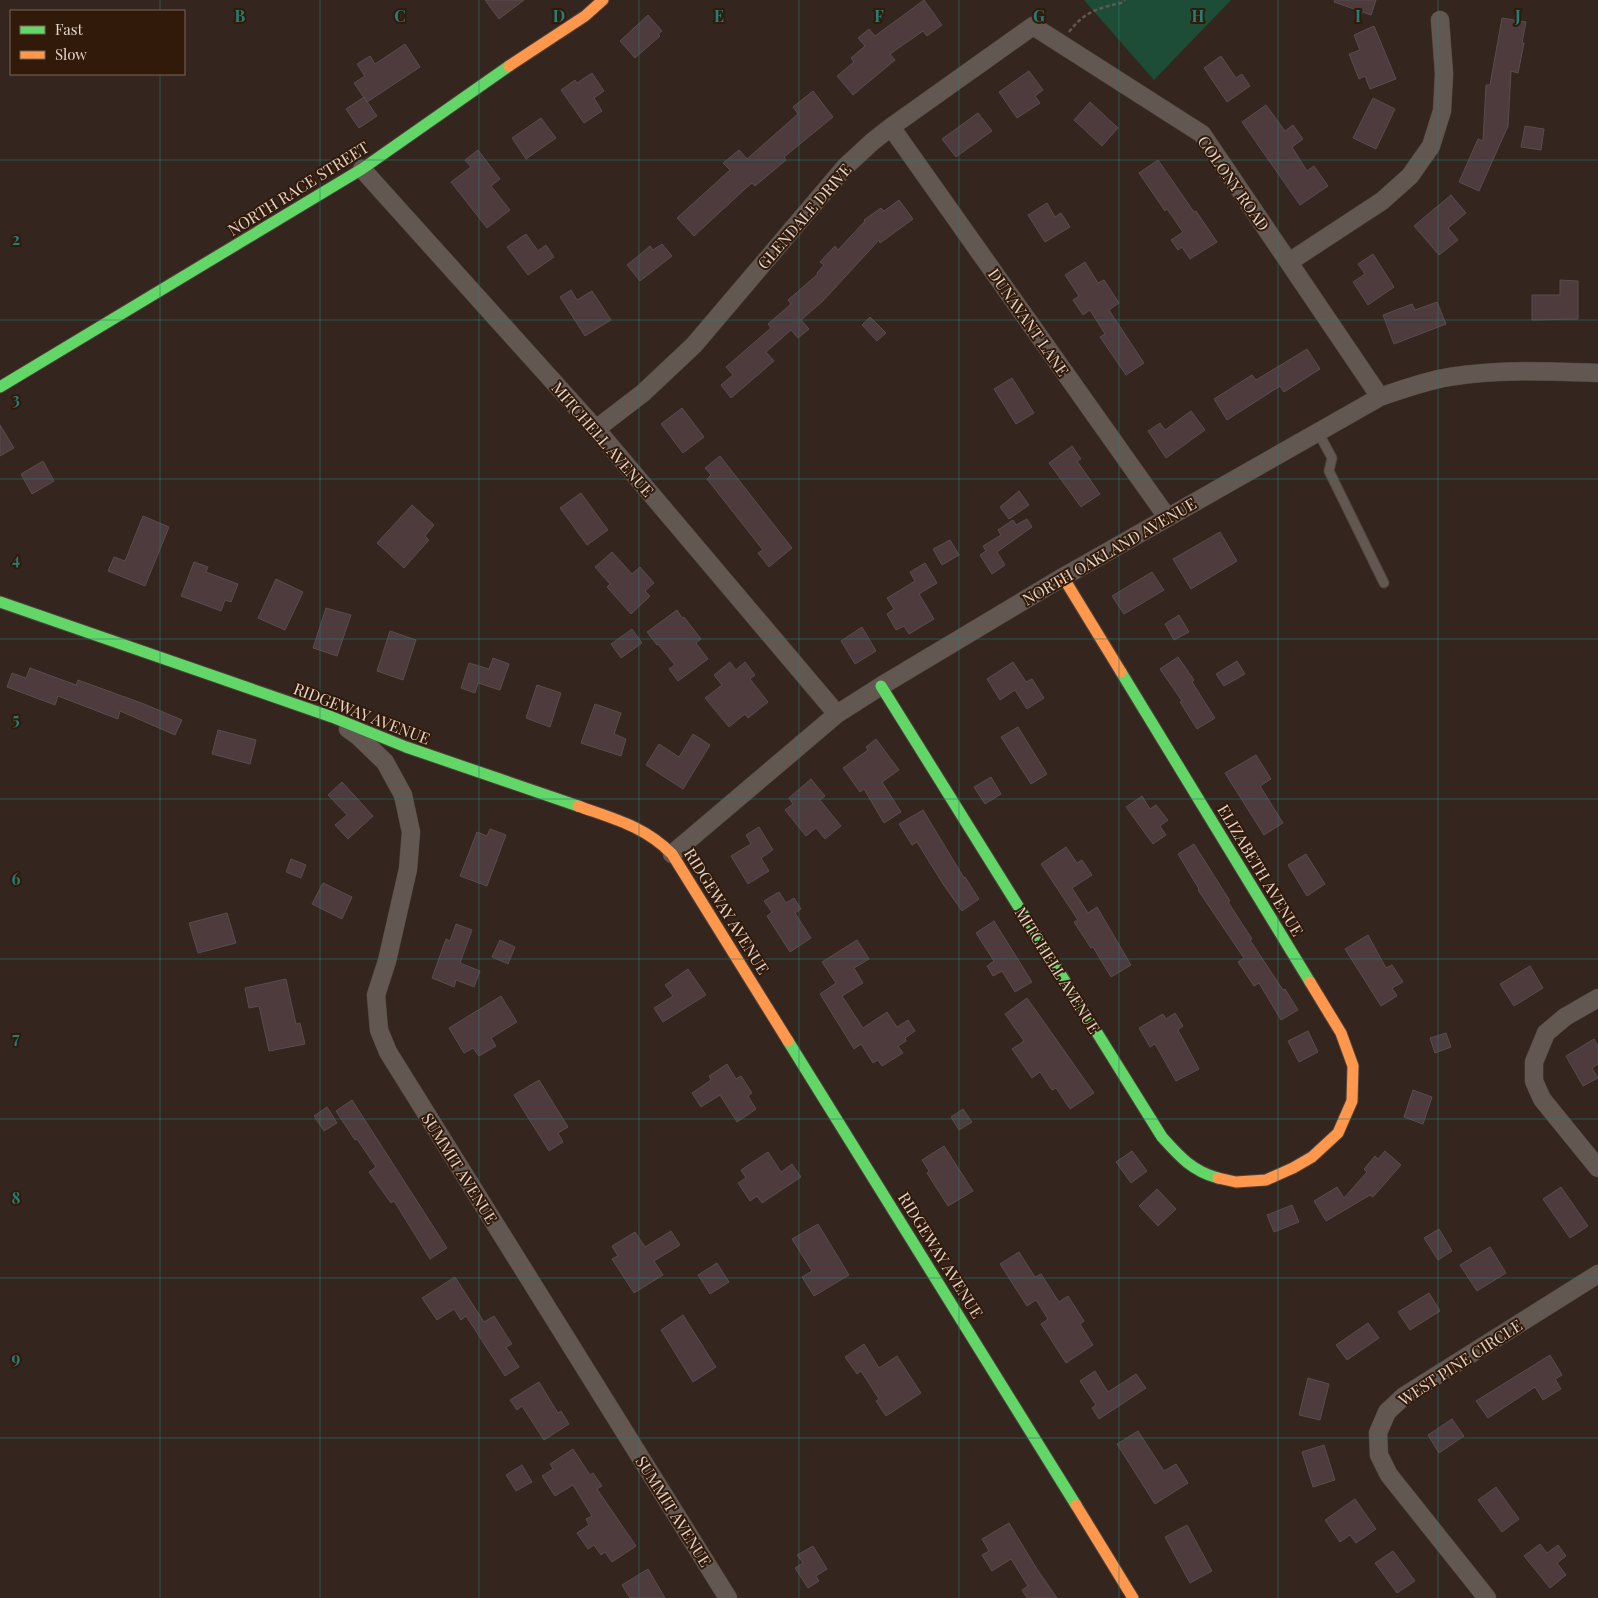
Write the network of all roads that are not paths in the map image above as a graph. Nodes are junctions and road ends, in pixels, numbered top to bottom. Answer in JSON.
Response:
{"nodes":[{"id":1,"x":602,"y":0,"type":"edge"},
{"id":2,"x":1440,"y":20,"type":"dead end"},
{"id":3,"x":1033,"y":26,"type":"joint"},
{"id":4,"x":891,"y":127,"type":"junction"},
{"id":5,"x":362,"y":169,"type":"junction"},
{"id":6,"x":1289,"y":262,"type":"junction"},
{"id":7,"x":1598,"y":373,"type":"edge"},
{"id":8,"x":0,"y":387,"type":"edge"},
{"id":9,"x":1380,"y":396,"type":"junction"},
{"id":10,"x":596,"y":429,"type":"junction"},
{"id":11,"x":1318,"y":432,"type":"junction"},
{"id":12,"x":1167,"y":517,"type":"junction"},
{"id":13,"x":1063,"y":577,"type":"junction"},
{"id":14,"x":1384,"y":583,"type":"dead end"},
{"id":15,"x":0,"y":602,"type":"edge"},
{"id":16,"x":881,"y":686,"type":"junction"},
{"id":17,"x":837,"y":714,"type":"junction"},
{"id":18,"x":332,"y":717,"type":"junction"},
{"id":19,"x":672,"y":854,"type":"junction"},
{"id":20,"x":1598,"y":998,"type":"edge"},
{"id":21,"x":1598,"y":1168,"type":"edge"},
{"id":22,"x":1283,"y":1172,"type":"joint"},
{"id":23,"x":1598,"y":1274,"type":"edge"},
{"id":24,"x":728,"y":1598,"type":"edge"},
{"id":25,"x":1133,"y":1598,"type":"edge"},
{"id":26,"x":1487,"y":1598,"type":"edge"}],
"edges":[{"from":1,"to":5,"type":"street","name":"NORTH RACE STREET"},
{"from":2,"to":6,"type":"street"},
{"from":3,"to":4,"type":"street","name":"GLENDALE DRIVE"},
{"from":3,"to":6,"type":"street","name":"COLONY ROAD"},
{"from":4,"to":10,"type":"street","name":"GLENDALE DRIVE"},
{"from":4,"to":12,"type":"street","name":"DUNAVANT LANE"},
{"from":5,"to":8,"type":"street","name":"NORTH RACE STREET"},
{"from":5,"to":10,"type":"street","name":"MITCHELL AVENUE"},
{"from":6,"to":9,"type":"street","name":"COLONY ROAD"},
{"from":7,"to":9,"type":"street","name":"NORTH OAKLAND AVENUE"},
{"from":9,"to":11,"type":"street","name":"NORTH OAKLAND AVENUE"},
{"from":10,"to":17,"type":"street","name":"MITCHELL AVENUE"},
{"from":11,"to":12,"type":"street","name":"NORTH OAKLAND AVENUE"},
{"from":11,"to":14,"type":"lane"},
{"from":12,"to":13,"type":"street","name":"NORTH OAKLAND AVENUE"},
{"from":13,"to":16,"type":"street","name":"NORTH OAKLAND AVENUE"},
{"from":13,"to":22,"type":"street","name":"ELIZABETH AVENUE"},
{"from":15,"to":18,"type":"street","name":"RIDGEWAY AVENUE"},
{"from":16,"to":17,"type":"street","name":"NORTH OAKLAND AVENUE"},
{"from":16,"to":22,"type":"street","name":"MITCHELL AVENUE"},
{"from":17,"to":19,"type":"street","name":"NORTH OAKLAND AVENUE"},
{"from":18,"to":19,"type":"street","name":"RIDGEWAY AVENUE"},
{"from":18,"to":24,"type":"street","name":"SUMMIT AVENUE"},
{"from":19,"to":25,"type":"street","name":"RIDGEWAY AVENUE"},
{"from":20,"to":21,"type":"street"},
{"from":23,"to":26,"type":"street","name":"WEST PINE CIRCLE"}]}
